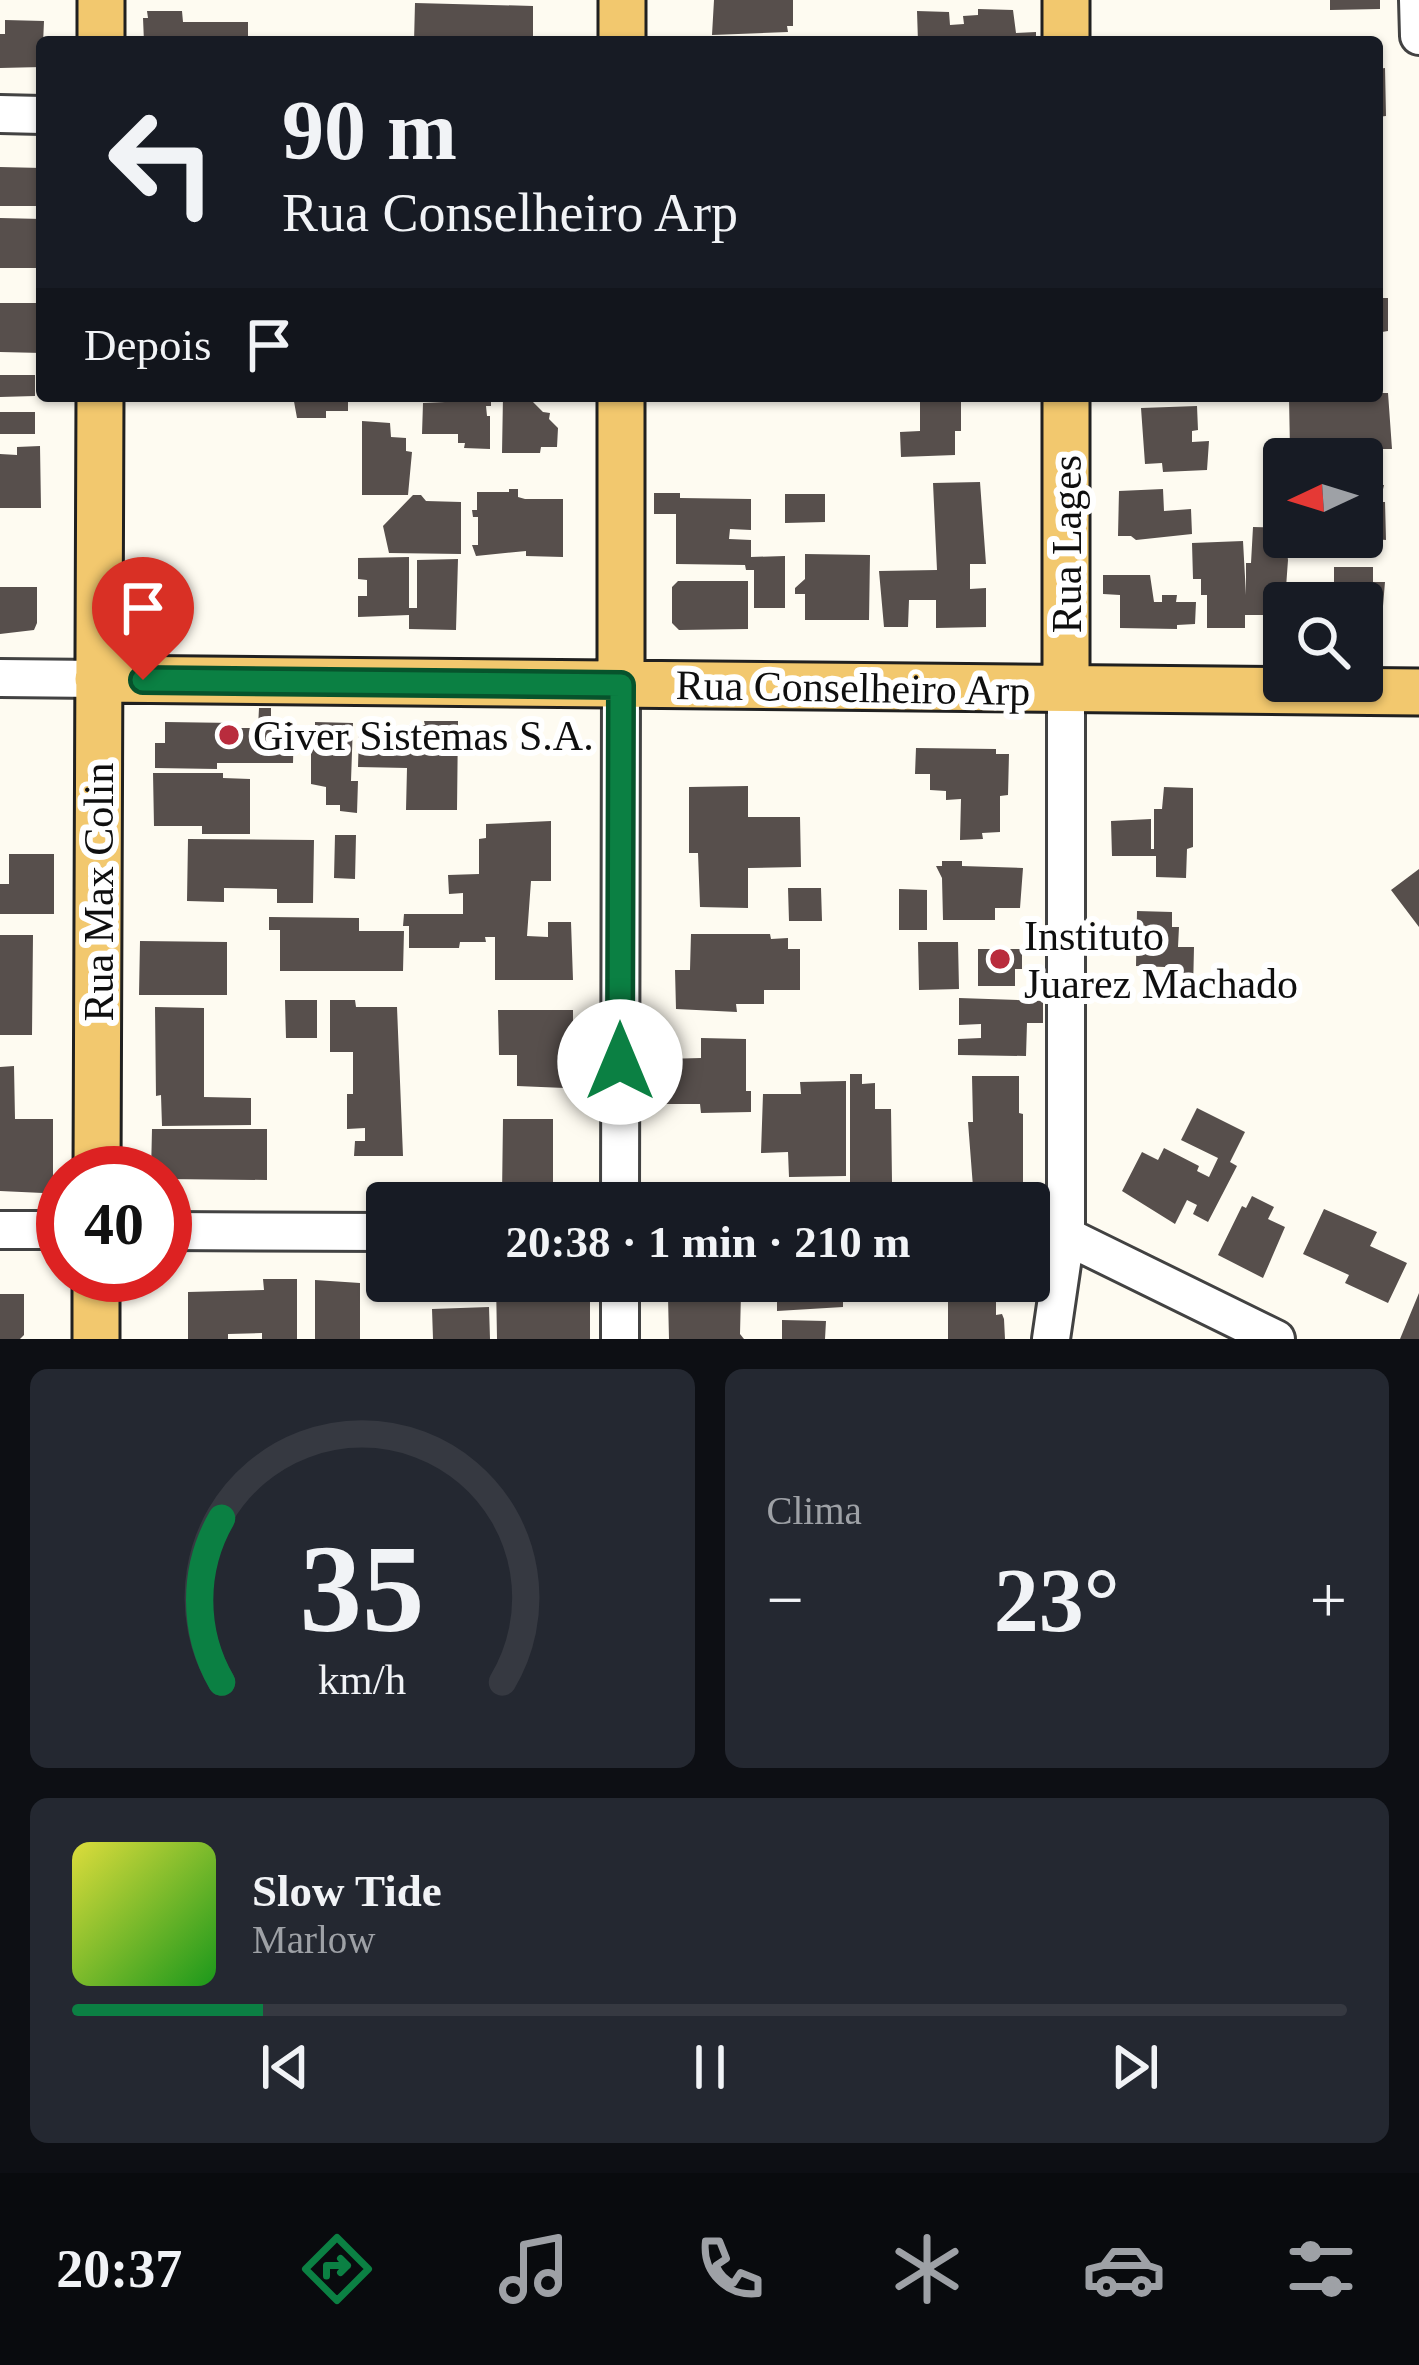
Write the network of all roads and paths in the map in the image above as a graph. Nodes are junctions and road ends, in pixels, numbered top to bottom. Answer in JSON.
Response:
{"nodes":[{"id":1,"x":101,"y":0,"type":"edge"},
{"id":2,"x":622,"y":0,"type":"edge"},
{"id":3,"x":1066,"y":0,"type":"edge"},
{"id":4,"x":1418,"y":0,"type":"edge"},
{"id":5,"x":1419,"y":35,"type":"edge"},
{"id":6,"x":101,"y":36,"type":"edge"},
{"id":7,"x":622,"y":36,"type":"edge"},
{"id":8,"x":1066,"y":36,"type":"edge"},
{"id":9,"x":0,"y":114,"type":"edge"},
{"id":10,"x":36,"y":115,"type":"edge"},
{"id":11,"x":100,"y":402,"type":"edge"},
{"id":12,"x":621,"y":402,"type":"edge"},
{"id":13,"x":1066,"y":402,"type":"edge"},
{"id":14,"x":0,"y":678,"type":"edge"},
{"id":15,"x":98,"y":679,"type":"junction"},
{"id":16,"x":621,"y":685,"type":"junction"},
{"id":17,"x":1066,"y":688,"type":"junction"},
{"id":18,"x":1419,"y":692,"type":"edge"},
{"id":19,"x":97,"y":1146,"type":"edge"},
{"id":20,"x":620,"y":1182,"type":"edge"},
{"id":21,"x":0,"y":1230,"type":"edge"},
{"id":22,"x":36,"y":1230,"type":"edge"},
{"id":23,"x":192,"y":1231,"type":"edge"},
{"id":24,"x":366,"y":1232,"type":"edge"},
{"id":25,"x":1050,"y":1236,"type":"edge"},
{"id":26,"x":1066,"y":1236,"type":"junction"},
{"id":27,"x":96,"y":1302,"type":"edge"},
{"id":28,"x":620,"y":1302,"type":"edge"},
{"id":29,"x":96,"y":1339,"type":"edge"},
{"id":30,"x":620,"y":1339,"type":"edge"},
{"id":31,"x":1051,"y":1339,"type":"edge"},
{"id":32,"x":1276,"y":1339,"type":"edge"}],
"edges":[{"from":1,"to":6,"type":"main road"},
{"from":2,"to":7,"type":"main road"},
{"from":3,"to":8,"type":"main road"},
{"from":4,"to":5,"type":"street"},
{"from":9,"to":10,"type":"street"},
{"from":11,"to":15,"type":"main road","name":"Rua Max Colin"},
{"from":12,"to":16,"type":"main road"},
{"from":13,"to":17,"type":"main road","name":"Rua Lages"},
{"from":14,"to":15,"type":"street","name":"Rua Conselheiro Arp"},
{"from":15,"to":16,"type":"main road","name":"Rua Conselheiro Arp"},
{"from":15,"to":19,"type":"main road","name":"Rua Max Colin"},
{"from":16,"to":17,"type":"main road","name":"Rua Conselheiro Arp"},
{"from":16,"to":20,"type":"street"},
{"from":17,"to":18,"type":"main road","name":"Rua Conselheiro Arp"},
{"from":17,"to":26,"type":"street","name":"Rua Lages"},
{"from":21,"to":22,"type":"street"},
{"from":23,"to":24,"type":"street"},
{"from":25,"to":26,"type":"street"},
{"from":26,"to":31,"type":"street","name":"Rua Lages"},
{"from":26,"to":32,"type":"street"},
{"from":27,"to":29,"type":"main road"},
{"from":28,"to":30,"type":"street"}]}
